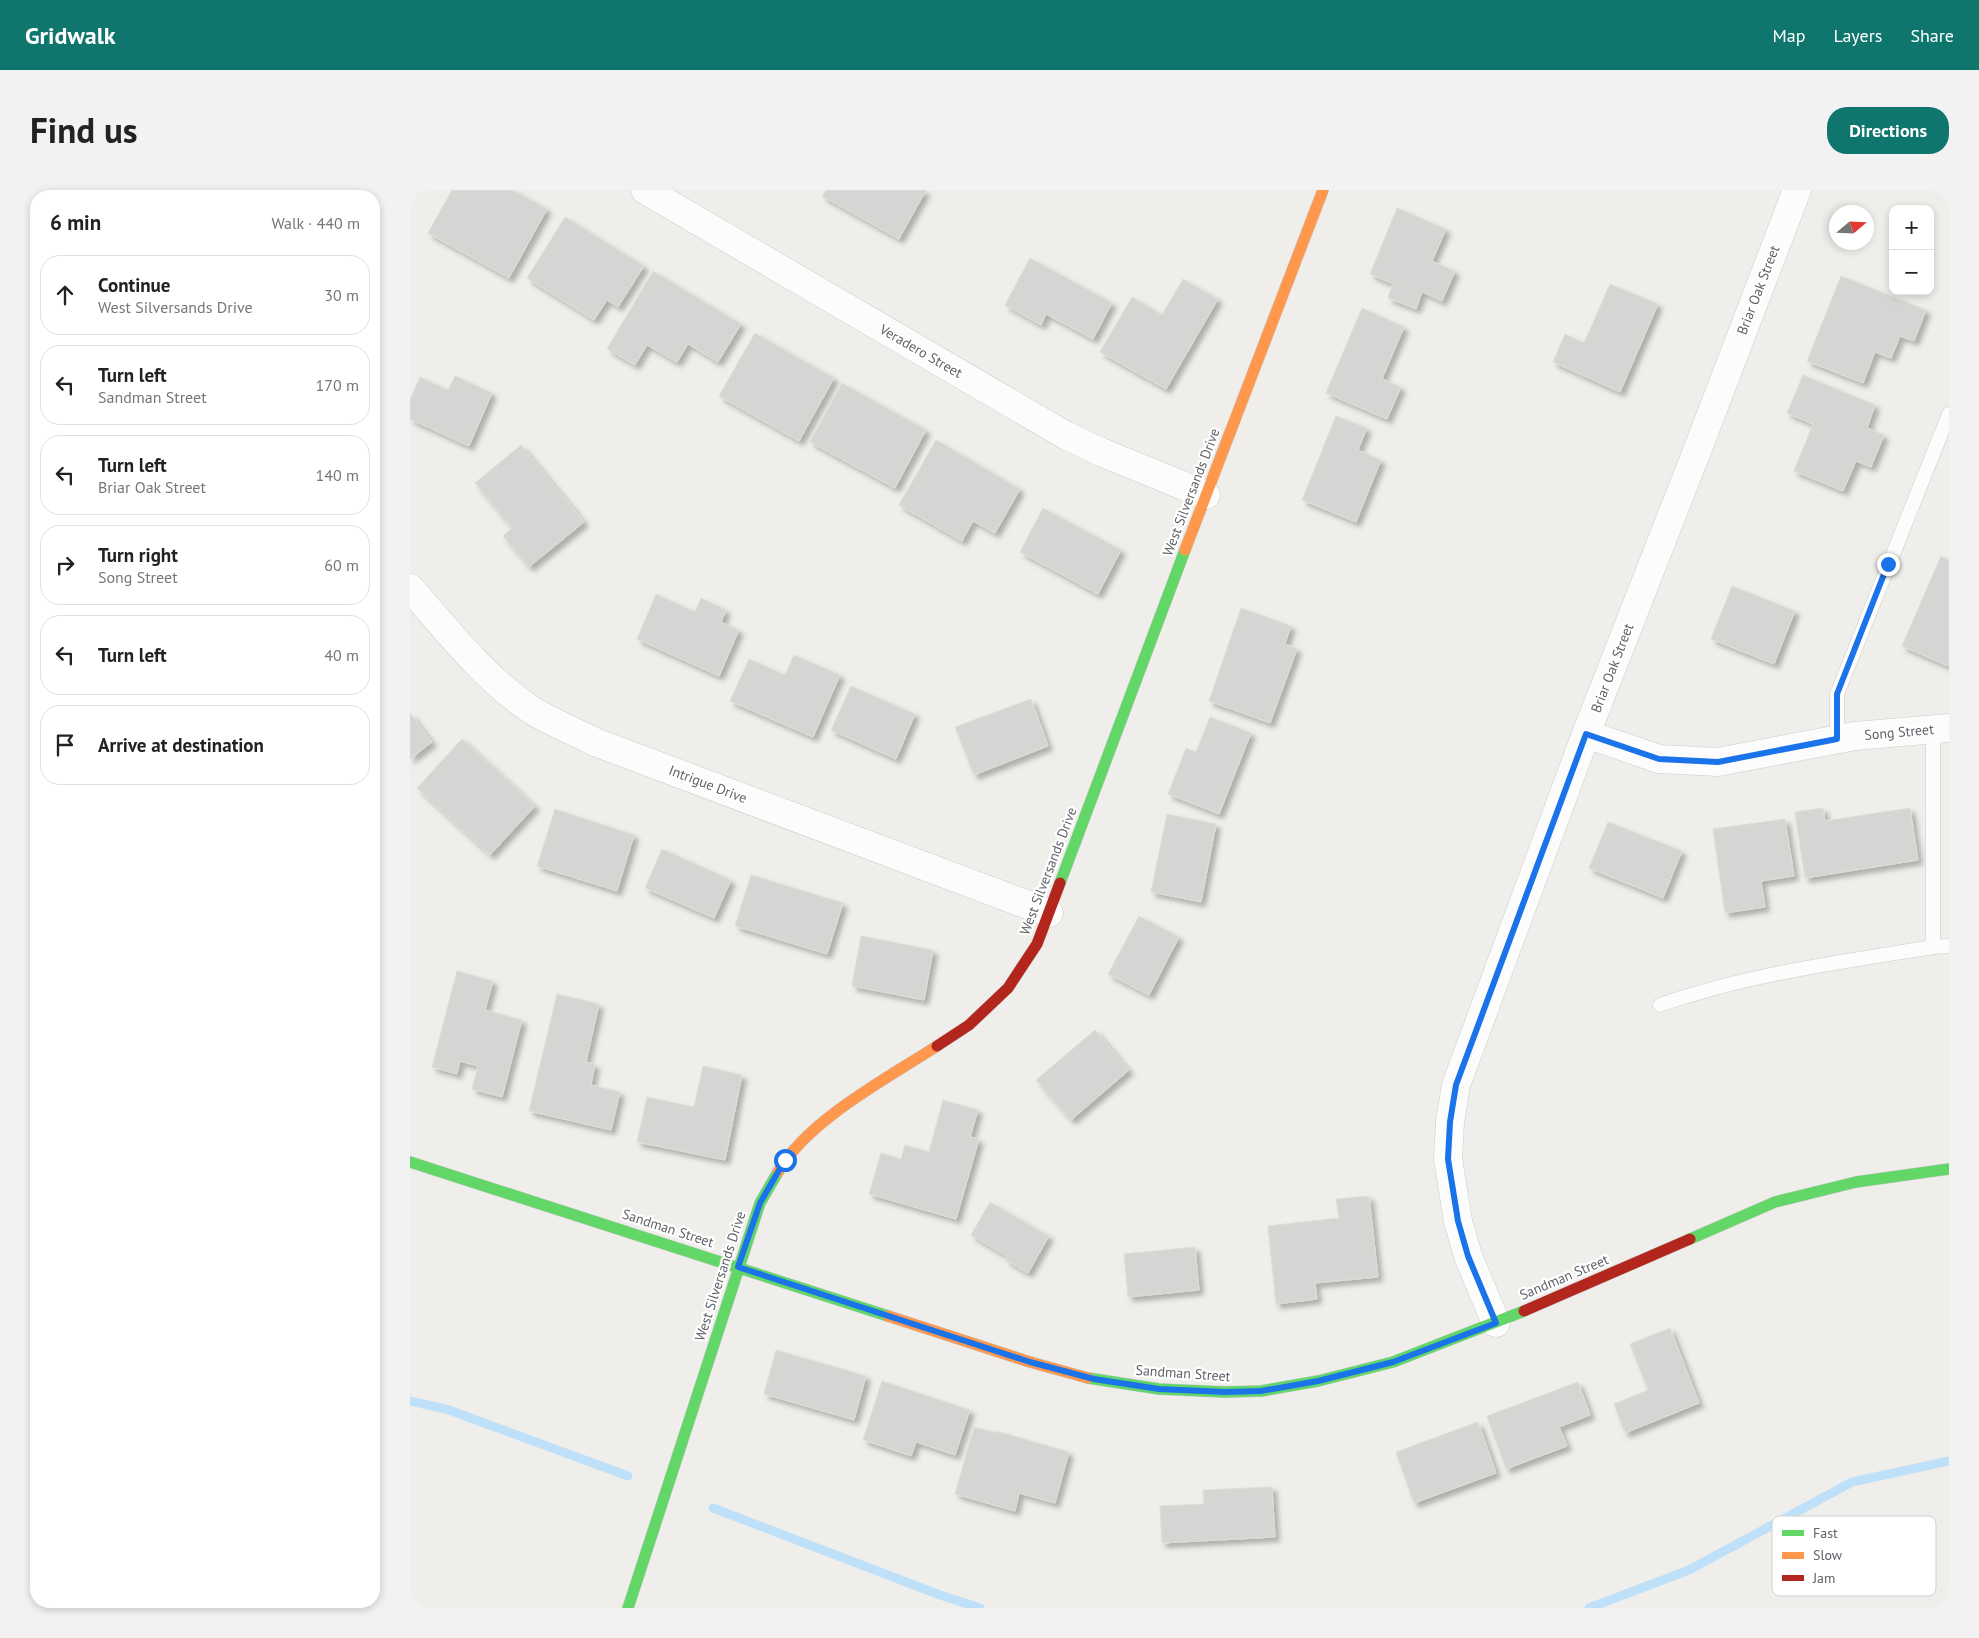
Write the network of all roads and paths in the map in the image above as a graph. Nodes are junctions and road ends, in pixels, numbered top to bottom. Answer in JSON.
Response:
{"nodes":[{"id":1,"x":645,"y":190,"type":"edge"},
{"id":2,"x":1323,"y":190,"type":"edge"},
{"id":3,"x":1796,"y":190,"type":"edge"},
{"id":4,"x":1949,"y":414,"type":"edge"},
{"id":5,"x":1206,"y":495,"type":"junction"},
{"id":6,"x":410,"y":588,"type":"edge"},
{"id":7,"x":1941,"y":729,"type":"edge"},
{"id":8,"x":1586,"y":734,"type":"junction"},
{"id":9,"x":1837,"y":739,"type":"junction"},
{"id":10,"x":1049,"y":912,"type":"junction"},
{"id":11,"x":1933,"y":946,"type":"junction"},
{"id":12,"x":1949,"y":946,"type":"edge"},
{"id":13,"x":1660,"y":1005,"type":"dead end"},
{"id":14,"x":410,"y":1162,"type":"edge"},
{"id":15,"x":1949,"y":1169,"type":"edge"},
{"id":16,"x":738,"y":1267,"type":"junction"},
{"id":17,"x":1496,"y":1323,"type":"junction"},
{"id":18,"x":628,"y":1608,"type":"edge"}],
"edges":[{"from":1,"to":5,"type":"street","name":"Veradero Street"},
{"from":2,"to":5,"type":"street","name":"West Silversands Drive"},
{"from":3,"to":8,"type":"street","name":"Briar Oak Street"},
{"from":4,"to":9,"type":"lane"},
{"from":5,"to":10,"type":"street","name":"West Silversands Drive"},
{"from":6,"to":10,"type":"street","name":"Intrigue Drive"},
{"from":7,"to":9,"type":"street","name":"Song Street"},
{"from":7,"to":11,"type":"lane"},
{"from":8,"to":9,"type":"street","name":"Song Street"},
{"from":8,"to":17,"type":"street","name":"Briar Oak Street"},
{"from":10,"to":16,"type":"street","name":"West Silversands Drive"},
{"from":11,"to":12,"type":"lane"},
{"from":11,"to":13,"type":"lane"},
{"from":14,"to":16,"type":"street","name":"Sandman Street"},
{"from":15,"to":17,"type":"street","name":"Sandman Street"},
{"from":16,"to":17,"type":"street","name":"Sandman Street"},
{"from":16,"to":18,"type":"street","name":"West Silversands Drive"}]}
